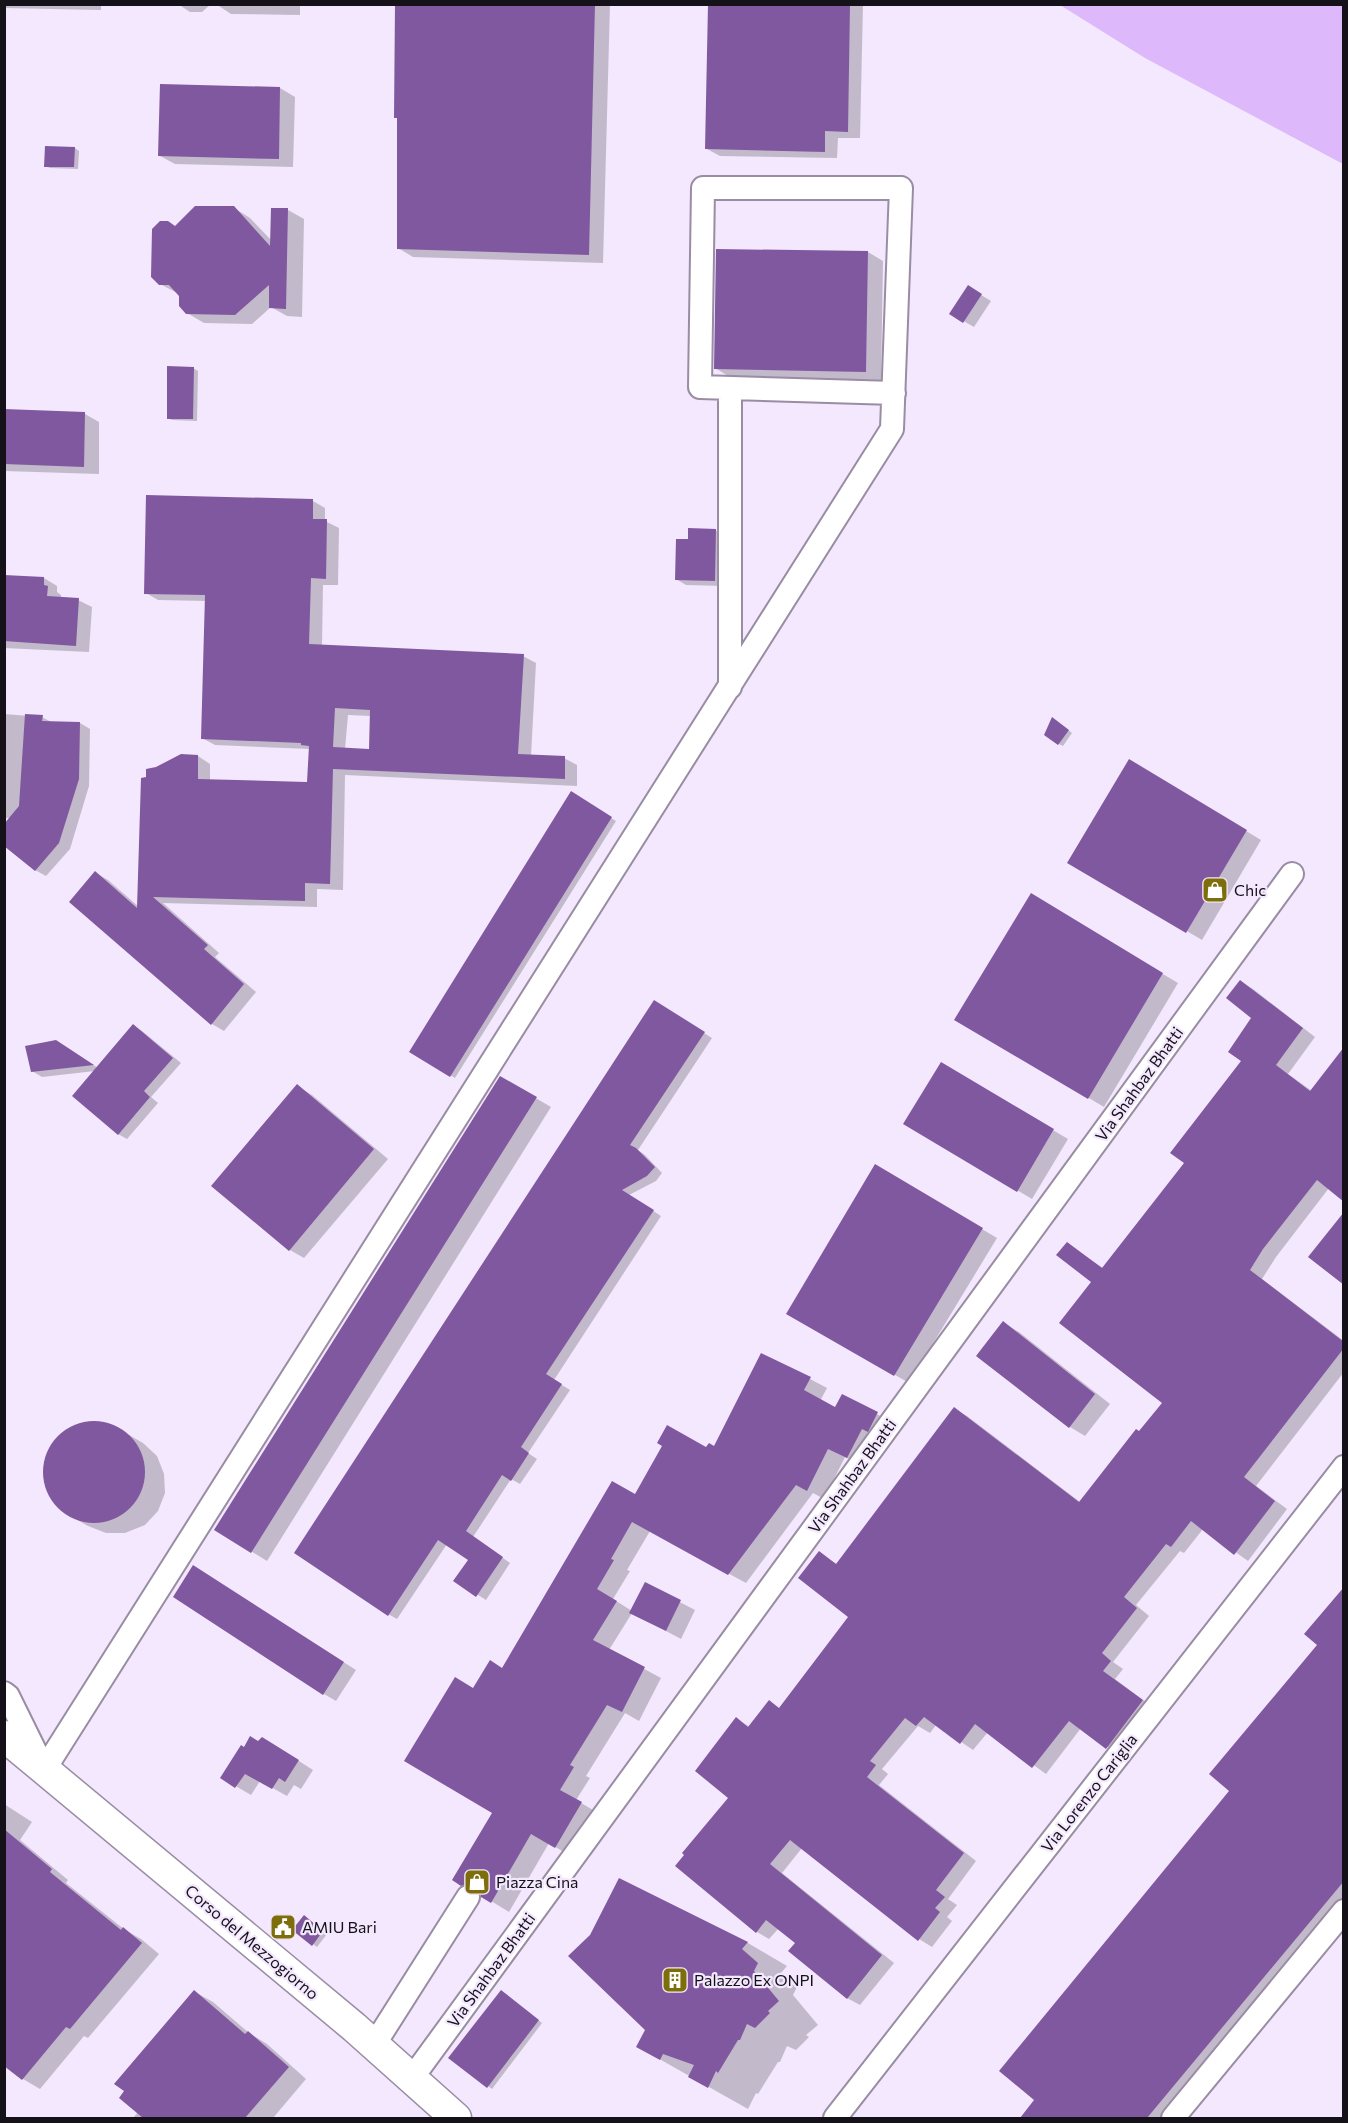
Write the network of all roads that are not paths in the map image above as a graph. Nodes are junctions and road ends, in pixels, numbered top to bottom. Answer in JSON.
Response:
{"nodes":[{"id":1,"x":730,"y":388,"type":"junction"},
{"id":2,"x":894,"y":393,"type":"junction"},
{"id":3,"x":730,"y":687,"type":"junction"},
{"id":4,"x":1292,"y":874,"type":"dead end"},
{"id":5,"x":1344,"y":1467,"type":"edge"},
{"id":6,"x":4,"y":1693,"type":"edge"},
{"id":7,"x":4,"y":1736,"type":"edge"},
{"id":8,"x":44,"y":1770,"type":"junction"},
{"id":9,"x":468,"y":1897,"type":"dead end"},
{"id":10,"x":1344,"y":1911,"type":"edge"},
{"id":11,"x":374,"y":2045,"type":"junction"},
{"id":12,"x":412,"y":2078,"type":"junction"},
{"id":13,"x":456,"y":2118,"type":"edge"},
{"id":14,"x":835,"y":2118,"type":"edge"},
{"id":15,"x":1173,"y":2118,"type":"edge"}],
"edges":[{"from":1,"to":2,"type":"street"},
{"from":1,"to":2,"type":"street"},
{"from":1,"to":3,"type":"street"},
{"from":2,"to":3,"type":"street"},
{"from":3,"to":8,"type":"street"},
{"from":4,"to":12,"type":"street","name":"Via Shahbaz Bhatti"},
{"from":5,"to":14,"type":"street","name":"Via Lorenzo Cariglia"},
{"from":6,"to":8,"type":"street","name":"Corso del Mezzogiorno"},
{"from":7,"to":8,"type":"main road","name":"Corso del Mezzogiorno"},
{"from":8,"to":11,"type":"main road","name":"Corso del Mezzogiorno"},
{"from":9,"to":11,"type":"street"},
{"from":10,"to":15,"type":"street"},
{"from":11,"to":12,"type":"main road","name":"Corso del Mezzogiorno"},
{"from":12,"to":13,"type":"main road","name":"Corso del Mezzogiorno"}]}
